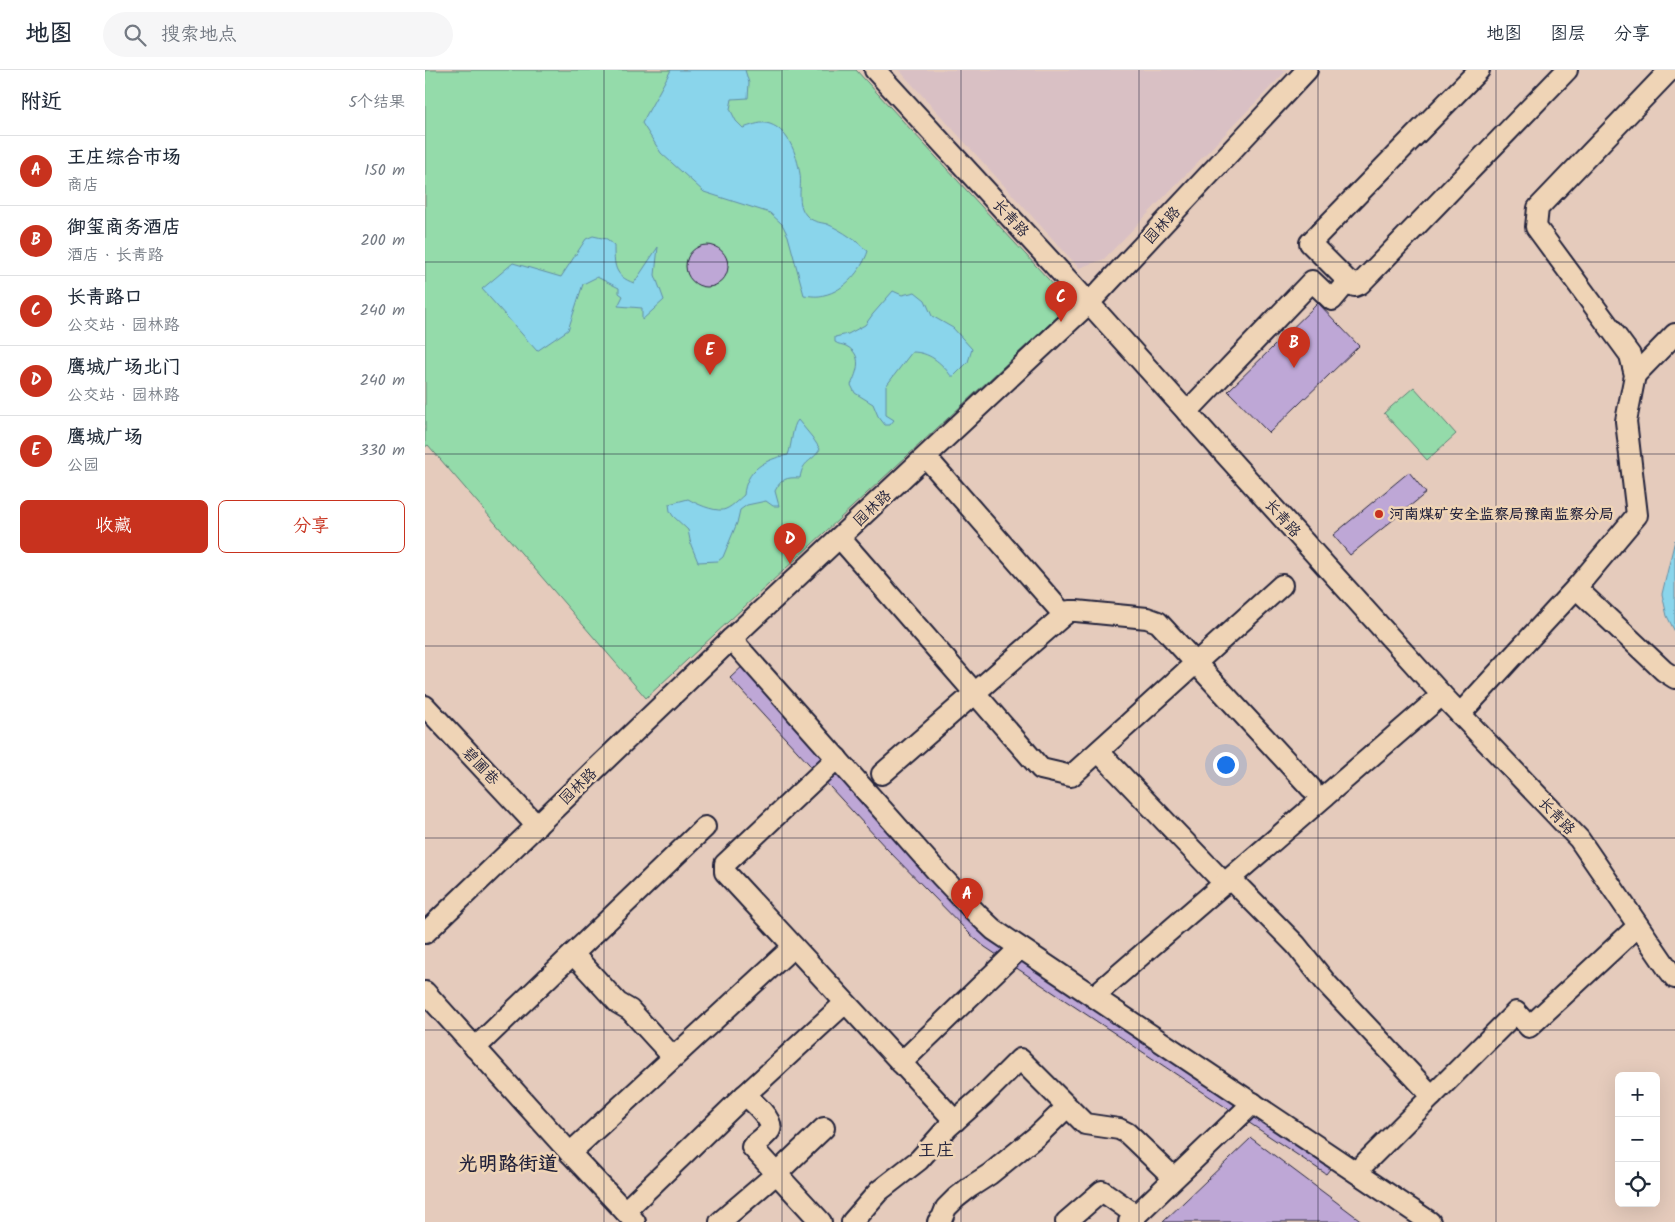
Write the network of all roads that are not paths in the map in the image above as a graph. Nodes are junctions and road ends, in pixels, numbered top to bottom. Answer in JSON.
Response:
{"nodes":[{"id":1,"x":875,"y":70,"type":"edge"},
{"id":2,"x":1307,"y":70,"type":"edge"},
{"id":3,"x":1567,"y":70,"type":"edge"},
{"id":4,"x":1670,"y":70,"type":"edge"},
{"id":5,"x":1473,"y":72,"type":"edge"},
{"id":6,"x":1348,"y":281,"type":"junction"},
{"id":7,"x":1089,"y":303,"type":"junction"},
{"id":8,"x":1675,"y":334,"type":"edge"},
{"id":9,"x":1635,"y":375,"type":"junction"},
{"id":10,"x":1187,"y":412,"type":"junction"},
{"id":11,"x":926,"y":457,"type":"junction"},
{"id":12,"x":840,"y":538,"type":"junction"},
{"id":13,"x":1282,"y":585,"type":"dead end"},
{"id":14,"x":1576,"y":588,"type":"junction"},
{"id":15,"x":1063,"y":614,"type":"junction"},
{"id":16,"x":731,"y":639,"type":"junction"},
{"id":17,"x":1195,"y":664,"type":"junction"},
{"id":18,"x":1675,"y":678,"type":"edge"},
{"id":19,"x":975,"y":692,"type":"junction"},
{"id":20,"x":1442,"y":695,"type":"junction"},
{"id":21,"x":425,"y":706,"type":"edge"},
{"id":22,"x":1460,"y":714,"type":"junction"},
{"id":23,"x":1099,"y":752,"type":"junction"},
{"id":24,"x":837,"y":758,"type":"junction"},
{"id":25,"x":882,"y":774,"type":"dead end"},
{"id":26,"x":1311,"y":788,"type":"dead end"},
{"id":27,"x":537,"y":826,"type":"junction"},
{"id":28,"x":705,"y":827,"type":"dead end"},
{"id":29,"x":1228,"y":881,"type":"junction"},
{"id":30,"x":1638,"y":926,"type":"junction"},
{"id":31,"x":425,"y":933,"type":"edge"},
{"id":32,"x":793,"y":947,"type":"junction"},
{"id":33,"x":1019,"y":949,"type":"dead end"},
{"id":34,"x":573,"y":954,"type":"junction"},
{"id":35,"x":1675,"y":978,"type":"edge"},
{"id":36,"x":425,"y":992,"type":"edge"},
{"id":37,"x":1094,"y":996,"type":"junction"},
{"id":38,"x":845,"y":1004,"type":"junction"},
{"id":39,"x":475,"y":1048,"type":"junction"},
{"id":40,"x":673,"y":1057,"type":"junction"},
{"id":41,"x":901,"y":1063,"type":"junction"},
{"id":42,"x":745,"y":1095,"type":"junction"},
{"id":43,"x":1432,"y":1096,"type":"junction"},
{"id":44,"x":1253,"y":1103,"type":"junction"},
{"id":45,"x":1067,"y":1107,"type":"junction"},
{"id":46,"x":955,"y":1121,"type":"junction"},
{"id":47,"x":824,"y":1128,"type":"dead end"},
{"id":48,"x":570,"y":1152,"type":"junction"},
{"id":49,"x":1356,"y":1172,"type":"junction"},
{"id":50,"x":776,"y":1174,"type":"junction"},
{"id":51,"x":1174,"y":1178,"type":"junction"},
{"id":52,"x":630,"y":1216,"type":"edge"},
{"id":53,"x":1132,"y":1218,"type":"edge"},
{"id":54,"x":720,"y":1222,"type":"edge"},
{"id":55,"x":821,"y":1222,"type":"edge"},
{"id":56,"x":852,"y":1222,"type":"edge"},
{"id":57,"x":938,"y":1222,"type":"edge"},
{"id":58,"x":1066,"y":1222,"type":"edge"},
{"id":59,"x":1430,"y":1222,"type":"edge"}],
"edges":[{"from":1,"to":7,"type":"street","name":"长青路"},
{"from":2,"to":7,"type":"street","name":"园林路"},
{"from":3,"to":6,"type":"street"},
{"from":4,"to":9,"type":"street"},
{"from":5,"to":6,"type":"street"},
{"from":6,"to":10,"type":"street"},
{"from":7,"to":10,"type":"street","name":"长青路"},
{"from":7,"to":11,"type":"street","name":"园林路"},
{"from":8,"to":9,"type":"street"},
{"from":9,"to":14,"type":"street"},
{"from":10,"to":20,"type":"street","name":"长青路"},
{"from":11,"to":12,"type":"street","name":"园林路"},
{"from":11,"to":15,"type":"street"},
{"from":12,"to":16,"type":"street","name":"园林路"},
{"from":12,"to":19,"type":"street"},
{"from":13,"to":17,"type":"street"},
{"from":14,"to":18,"type":"street"},
{"from":14,"to":22,"type":"street"},
{"from":15,"to":17,"type":"street"},
{"from":15,"to":19,"type":"street"},
{"from":16,"to":24,"type":"street"},
{"from":16,"to":27,"type":"street","name":"园林路"},
{"from":17,"to":23,"type":"street"},
{"from":17,"to":26,"type":"street"},
{"from":19,"to":23,"type":"street"},
{"from":19,"to":25,"type":"street"},
{"from":20,"to":22,"type":"street","name":"长青路"},
{"from":20,"to":29,"type":"street"},
{"from":21,"to":27,"type":"street","name":"碧圃巷"},
{"from":22,"to":30,"type":"street","name":"长青路"},
{"from":23,"to":29,"type":"street"},
{"from":24,"to":32,"type":"street"},
{"from":24,"to":37,"type":"street"},
{"from":27,"to":31,"type":"street","name":"园林路"},
{"from":28,"to":34,"type":"street"},
{"from":29,"to":37,"type":"street"},
{"from":29,"to":43,"type":"street"},
{"from":30,"to":35,"type":"street","name":"长青路"},
{"from":30,"to":43,"type":"street"},
{"from":32,"to":38,"type":"street"},
{"from":32,"to":40,"type":"street"},
{"from":33,"to":41,"type":"street"},
{"from":34,"to":39,"type":"street"},
{"from":34,"to":40,"type":"street"},
{"from":36,"to":39,"type":"street"},
{"from":37,"to":44,"type":"street"},
{"from":38,"to":41,"type":"street"},
{"from":38,"to":42,"type":"street"},
{"from":39,"to":48,"type":"street"},
{"from":40,"to":48,"type":"street"},
{"from":41,"to":46,"type":"street"},
{"from":42,"to":50,"type":"street"},
{"from":42,"to":52,"type":"street"},
{"from":43,"to":49,"type":"street"},
{"from":44,"to":49,"type":"street"},
{"from":44,"to":51,"type":"street"},
{"from":45,"to":46,"type":"street"},
{"from":45,"to":51,"type":"street"},
{"from":45,"to":57,"type":"street"},
{"from":46,"to":56,"type":"street"},
{"from":47,"to":50,"type":"street"},
{"from":48,"to":52,"type":"street"},
{"from":49,"to":59,"type":"street"},
{"from":50,"to":54,"type":"street"},
{"from":50,"to":55,"type":"street"},
{"from":51,"to":53,"type":"street"},
{"from":53,"to":58,"type":"street"}]}
